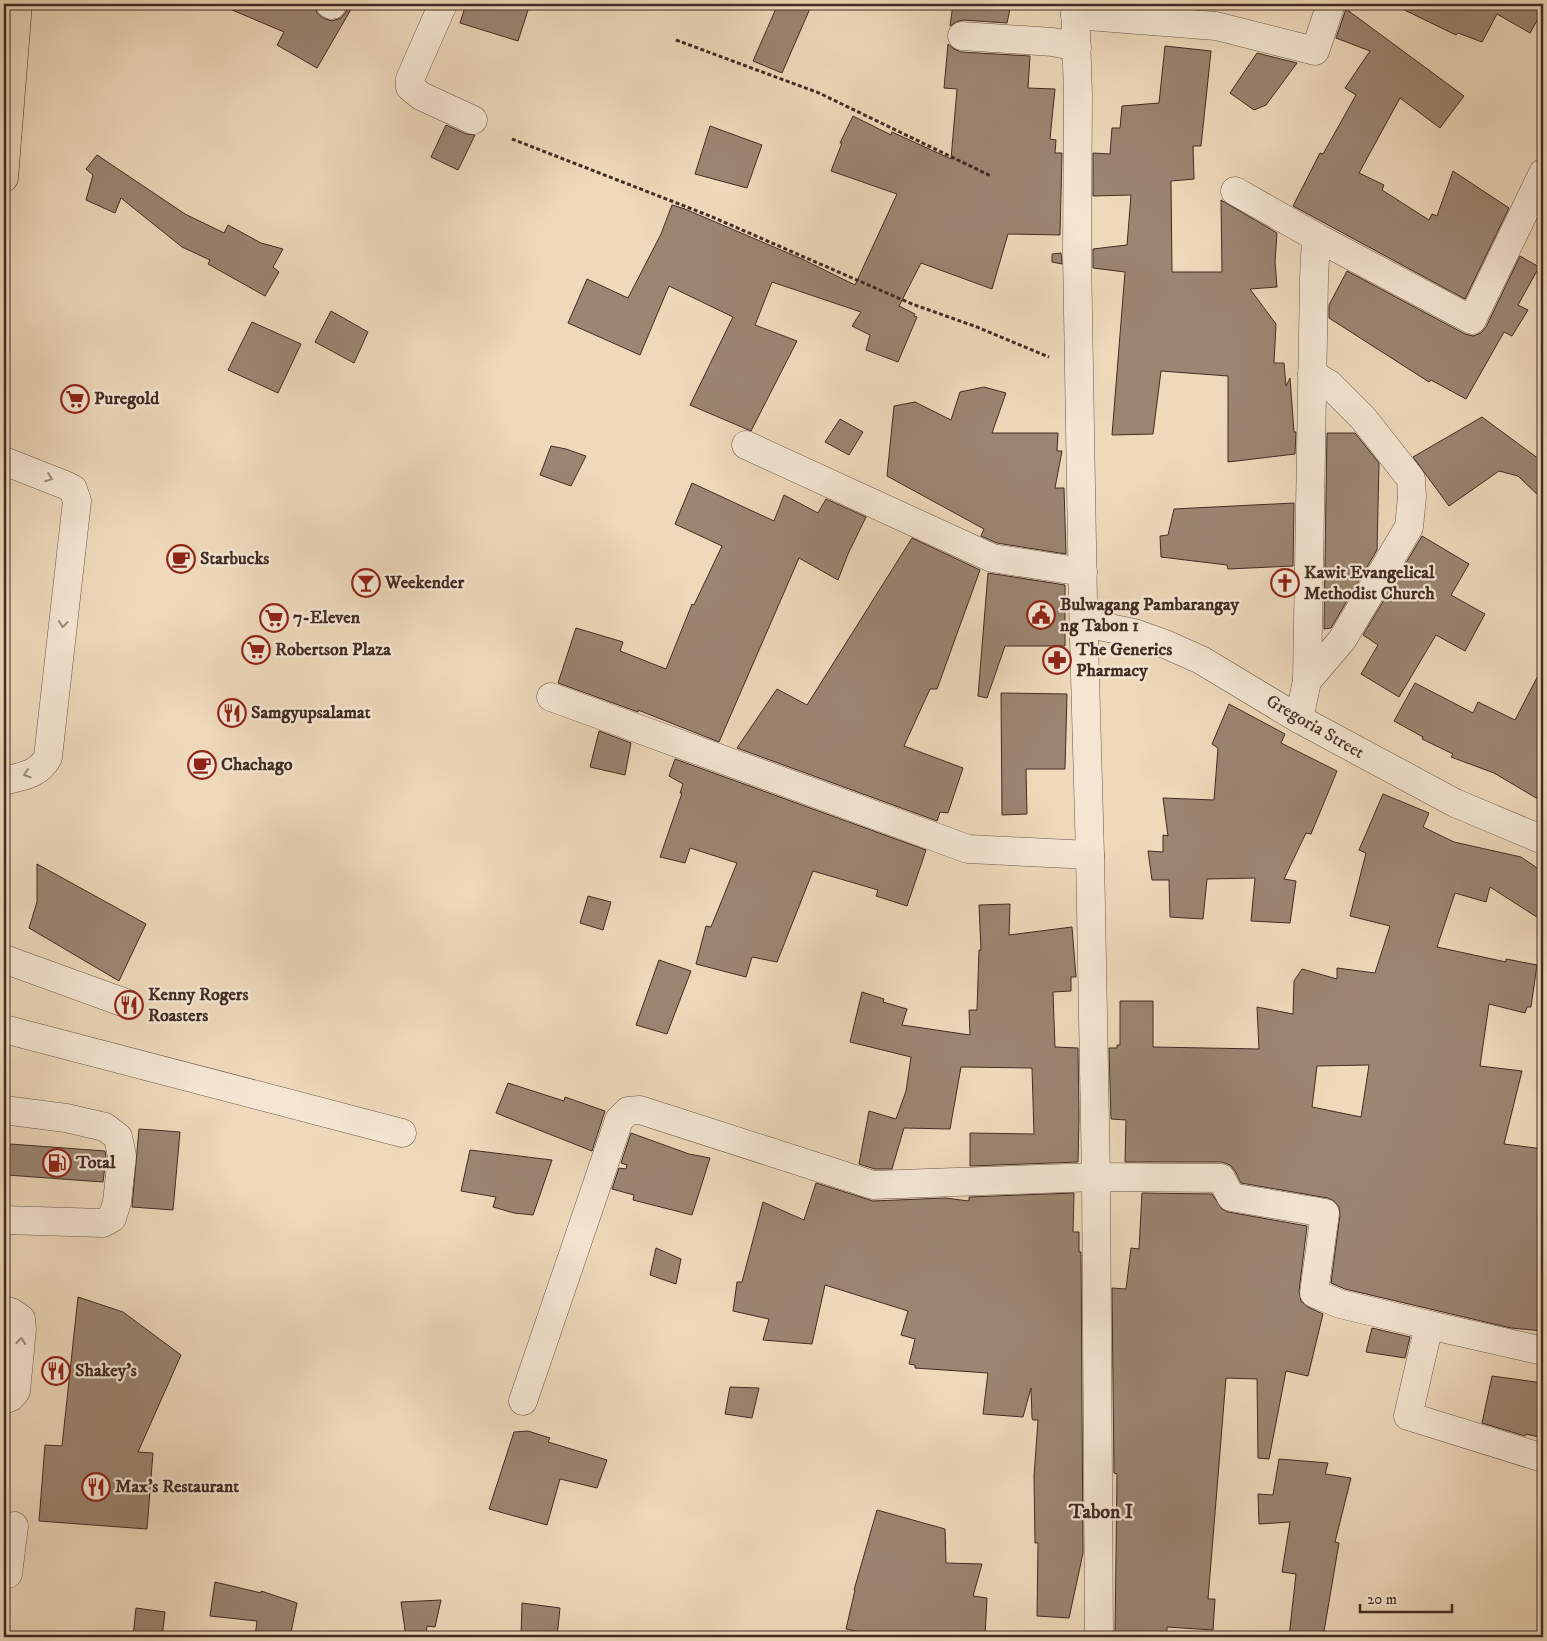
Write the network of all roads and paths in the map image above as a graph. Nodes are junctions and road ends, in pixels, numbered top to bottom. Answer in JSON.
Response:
{"nodes":[{"id":1,"x":18,"y":4,"type":"edge"},
{"id":2,"x":442,"y":4,"type":"edge"},
{"id":3,"x":1331,"y":4,"type":"edge"},
{"id":4,"x":1075,"y":10,"type":"edge"},
{"id":5,"x":962,"y":36,"type":"dead end"},
{"id":6,"x":676,"y":40,"type":"dead end"},
{"id":7,"x":1077,"y":47,"type":"junction"},
{"id":8,"x":473,"y":120,"type":"dead end"},
{"id":9,"x":512,"y":139,"type":"dead end"},
{"id":10,"x":1543,"y":173,"type":"edge"},
{"id":11,"x":991,"y":176,"type":"dead end"},
{"id":12,"x":4,"y":178,"type":"edge"},
{"id":13,"x":1235,"y":191,"type":"dead end"},
{"id":14,"x":1535,"y":212,"type":"edge"},
{"id":15,"x":1316,"y":237,"type":"junction"},
{"id":16,"x":1079,"y":370,"type":"junction"},
{"id":17,"x":1312,"y":374,"type":"junction"},
{"id":18,"x":746,"y":445,"type":"dead end"},
{"id":19,"x":4,"y":460,"type":"edge"},
{"id":20,"x":1083,"y":572,"type":"junction"},
{"id":21,"x":1084,"y":623,"type":"junction"},
{"id":22,"x":1308,"y":681,"type":"junction"},
{"id":23,"x":551,"y":697,"type":"dead end"},
{"id":24,"x":1299,"y":720,"type":"junction"},
{"id":25,"x":4,"y":781,"type":"edge"},
{"id":26,"x":1543,"y":840,"type":"edge"},
{"id":27,"x":1090,"y":855,"type":"junction"},
{"id":28,"x":4,"y":959,"type":"edge"},
{"id":29,"x":128,"y":1004,"type":"dead end"},
{"id":30,"x":4,"y":1029,"type":"edge"},
{"id":31,"x":4,"y":1110,"type":"edge"},
{"id":32,"x":402,"y":1133,"type":"dead end"},
{"id":33,"x":1096,"y":1177,"type":"junction"},
{"id":34,"x":4,"y":1220,"type":"edge"},
{"id":35,"x":4,"y":1311,"type":"edge"},
{"id":36,"x":1429,"y":1326,"type":"junction"},
{"id":37,"x":1543,"y":1351,"type":"edge"},
{"id":38,"x":4,"y":1400,"type":"edge"},
{"id":39,"x":523,"y":1401,"type":"dead end"},
{"id":40,"x":1543,"y":1458,"type":"edge"},
{"id":41,"x":14,"y":1526,"type":"dead end"},
{"id":42,"x":4,"y":1574,"type":"edge"},
{"id":43,"x":1099,"y":1637,"type":"edge"}],
"edges":[{"from":1,"to":12,"type":"main road"},
{"from":2,"to":8,"type":"street"},
{"from":3,"to":4,"type":"street"},
{"from":4,"to":7,"type":"street"},
{"from":5,"to":7,"type":"street"},
{"from":6,"to":11,"type":"path"},
{"from":7,"to":16,"type":"street"},
{"from":9,"to":16,"type":"path"},
{"from":10,"to":14,"type":"street"},
{"from":13,"to":15,"type":"street"},
{"from":14,"to":15,"type":"street"},
{"from":15,"to":17,"type":"street"},
{"from":16,"to":20,"type":"street"},
{"from":17,"to":22,"type":"street"},
{"from":17,"to":22,"type":"street"},
{"from":18,"to":20,"type":"street"},
{"from":19,"to":25,"type":"street","one_way":true},
{"from":20,"to":21,"type":"street"},
{"from":21,"to":24,"type":"street","name":"Gregoria Street"},
{"from":21,"to":27,"type":"street"},
{"from":22,"to":24,"type":"street"},
{"from":23,"to":27,"type":"street"},
{"from":24,"to":26,"type":"street","name":"Gregoria Street"},
{"from":27,"to":33,"type":"street"},
{"from":28,"to":29,"type":"street"},
{"from":30,"to":32,"type":"street"},
{"from":31,"to":34,"type":"street"},
{"from":33,"to":36,"type":"street"},
{"from":33,"to":39,"type":"street"},
{"from":33,"to":43,"type":"street"},
{"from":38,"to":35,"type":"street","one_way":true},
{"from":36,"to":37,"type":"street"},
{"from":36,"to":40,"type":"street"},
{"from":41,"to":42,"type":"street"}]}
